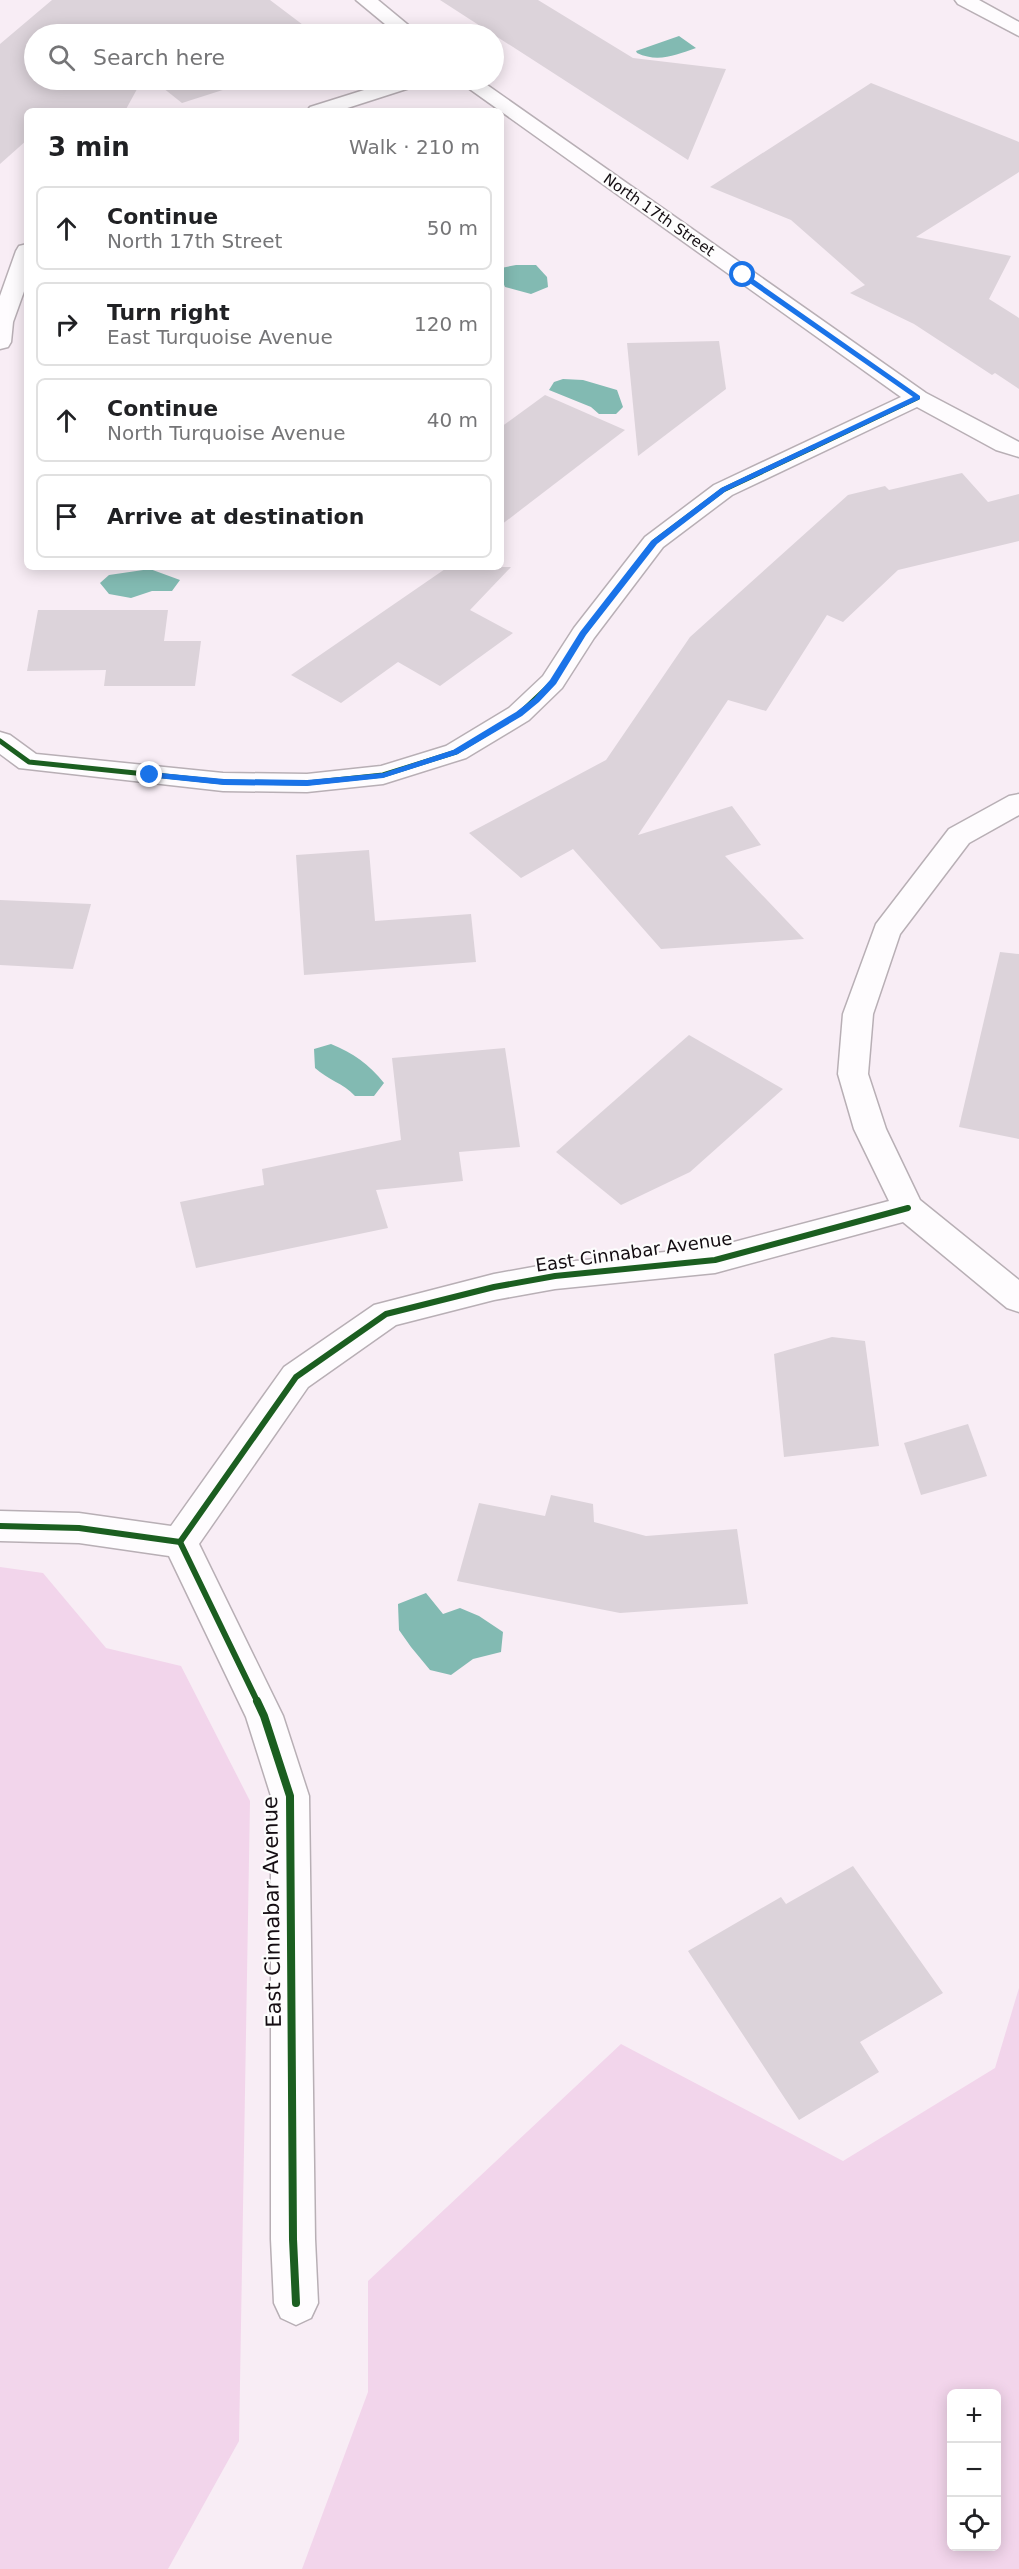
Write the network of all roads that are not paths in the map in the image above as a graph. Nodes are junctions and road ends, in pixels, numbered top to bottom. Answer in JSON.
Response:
{"nodes":[{"id":1,"x":366,"y":0,"type":"edge"},
{"id":2,"x":965,"y":0,"type":"edge"},
{"id":3,"x":396,"y":24,"type":"edge"},
{"id":4,"x":1019,"y":30,"type":"edge"},
{"id":5,"x":383,"y":90,"type":"edge"},
{"id":6,"x":481,"y":90,"type":"edge"},
{"id":7,"x":326,"y":108,"type":"edge"},
{"id":8,"x":24,"y":260,"type":"edge"},
{"id":9,"x":1,"y":329,"type":"edge"},
{"id":10,"x":918,"y":398,"type":"junction"},
{"id":11,"x":1012,"y":447,"type":"edge"},
{"id":12,"x":0,"y":741,"type":"edge"},
{"id":13,"x":1019,"y":803,"type":"edge"},
{"id":14,"x":908,"y":1208,"type":"junction"},
{"id":15,"x":1019,"y":1299,"type":"edge"},
{"id":16,"x":0,"y":1526,"type":"edge"},
{"id":17,"x":180,"y":1542,"type":"junction"},
{"id":18,"x":296,"y":2303,"type":"dead end"}],
"edges":[{"from":1,"to":3,"type":"street"},
{"from":2,"to":4,"type":"street"},
{"from":5,"to":7,"type":"street"},
{"from":6,"to":10,"type":"street","name":"North 17th Street"},
{"from":8,"to":9,"type":"street"},
{"from":10,"to":11,"type":"street","name":"North 17th Street"},
{"from":10,"to":12,"type":"street"},
{"from":13,"to":14,"type":"street"},
{"from":14,"to":15,"type":"street"},
{"from":14,"to":17,"type":"street","name":"East Cinnabar Avenue"},
{"from":16,"to":17,"type":"street"},
{"from":17,"to":18,"type":"street","name":"East Cinnabar Avenue"}]}
